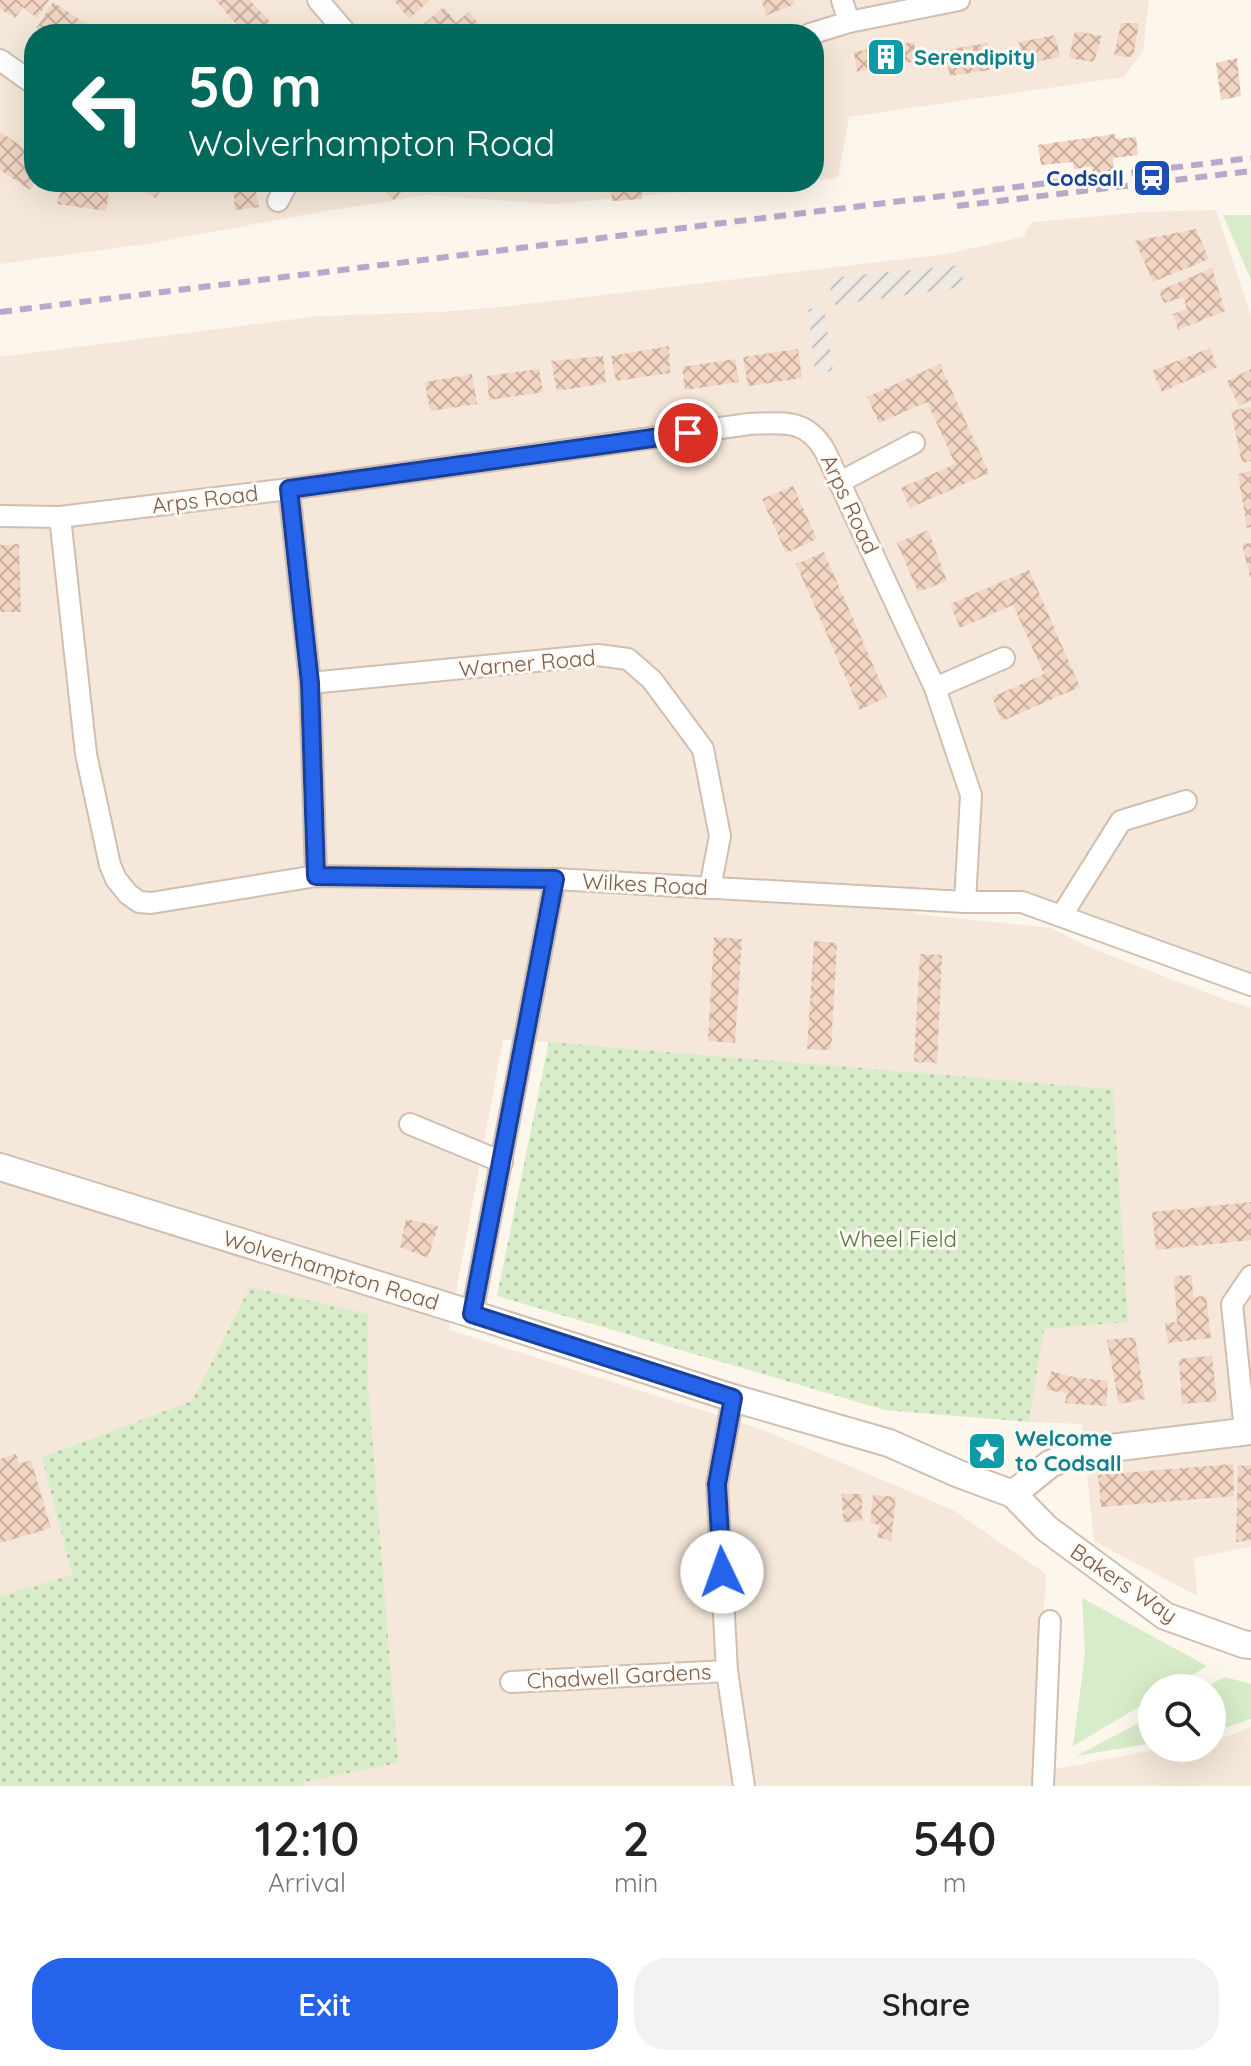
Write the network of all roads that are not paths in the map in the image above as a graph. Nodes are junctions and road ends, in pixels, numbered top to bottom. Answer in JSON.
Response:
{"nodes":[{"id":1,"x":318,"y":0,"type":"edge"},
{"id":2,"x":842,"y":0,"type":"edge"},
{"id":3,"x":959,"y":0,"type":"edge"},
{"id":4,"x":849,"y":22,"type":"junction"},
{"id":5,"x":338,"y":24,"type":"edge"},
{"id":6,"x":824,"y":30,"type":"edge"},
{"id":7,"x":0,"y":60,"type":"edge"},
{"id":8,"x":24,"y":77,"type":"edge"},
{"id":9,"x":283,"y":192,"type":"edge"},
{"id":10,"x":278,"y":201,"type":"dead end"},
{"id":11,"x":914,"y":443,"type":"dead end"},
{"id":12,"x":840,"y":482,"type":"junction"},
{"id":13,"x":289,"y":489,"type":"junction"},
{"id":14,"x":0,"y":516,"type":"edge"},
{"id":15,"x":60,"y":517,"type":"junction"},
{"id":16,"x":1004,"y":658,"type":"dead end"},
{"id":17,"x":310,"y":683,"type":"junction"},
{"id":18,"x":935,"y":688,"type":"junction"},
{"id":19,"x":1186,"y":801,"type":"dead end"},
{"id":20,"x":316,"y":876,"type":"junction"},
{"id":21,"x":555,"y":879,"type":"junction"},
{"id":22,"x":710,"y":888,"type":"junction"},
{"id":23,"x":965,"y":902,"type":"junction"},
{"id":24,"x":1062,"y":915,"type":"junction"},
{"id":25,"x":1251,"y":985,"type":"edge"},
{"id":26,"x":410,"y":1124,"type":"dead end"},
{"id":27,"x":502,"y":1162,"type":"junction"},
{"id":28,"x":0,"y":1167,"type":"edge"},
{"id":29,"x":1251,"y":1276,"type":"edge"},
{"id":30,"x":472,"y":1314,"type":"junction"},
{"id":31,"x":733,"y":1398,"type":"junction"},
{"id":32,"x":1248,"y":1431,"type":"edge"},
{"id":33,"x":1013,"y":1494,"type":"junction"},
{"id":34,"x":1050,"y":1621,"type":"dead end"},
{"id":35,"x":1251,"y":1645,"type":"edge"},
{"id":36,"x":727,"y":1671,"type":"junction"},
{"id":37,"x":511,"y":1682,"type":"dead end"},
{"id":38,"x":744,"y":1786,"type":"edge"},
{"id":39,"x":1043,"y":1786,"type":"edge"}],
"edges":[{"from":1,"to":5,"type":"street"},
{"from":2,"to":4,"type":"street"},
{"from":3,"to":4,"type":"street"},
{"from":4,"to":6,"type":"street"},
{"from":7,"to":8,"type":"street"},
{"from":9,"to":10,"type":"street"},
{"from":11,"to":12,"type":"street"},
{"from":12,"to":13,"type":"street","name":"Arps Road"},
{"from":12,"to":18,"type":"street","name":"Arps Road"},
{"from":13,"to":15,"type":"street","name":"Arps Road"},
{"from":13,"to":17,"type":"street"},
{"from":14,"to":15,"type":"street","name":"Arps Road"},
{"from":15,"to":20,"type":"street","name":"Wilkes Road"},
{"from":16,"to":18,"type":"street"},
{"from":17,"to":20,"type":"street"},
{"from":17,"to":22,"type":"street","name":"Warner Road"},
{"from":18,"to":23,"type":"street","name":"Arps Road"},
{"from":19,"to":24,"type":"street"},
{"from":20,"to":21,"type":"street","name":"Wilkes Road"},
{"from":21,"to":22,"type":"street","name":"Wilkes Road"},
{"from":21,"to":27,"type":"street"},
{"from":22,"to":23,"type":"street","name":"Wilkes Road"},
{"from":23,"to":24,"type":"street","name":"Wilkes Road"},
{"from":24,"to":25,"type":"street","name":"Wilkes Road"},
{"from":26,"to":27,"type":"street"},
{"from":27,"to":30,"type":"street"},
{"from":28,"to":30,"type":"street","name":"Wolverhampton Road"},
{"from":29,"to":32,"type":"street"},
{"from":30,"to":31,"type":"street","name":"Wolverhampton Road"},
{"from":31,"to":33,"type":"street","name":"Wolverhampton Road"},
{"from":31,"to":36,"type":"street"},
{"from":32,"to":33,"type":"street"},
{"from":33,"to":35,"type":"street","name":"Bakers Way"},
{"from":34,"to":39,"type":"street"},
{"from":36,"to":37,"type":"street","name":"Chadwell Gardens"},
{"from":36,"to":38,"type":"street"}]}
